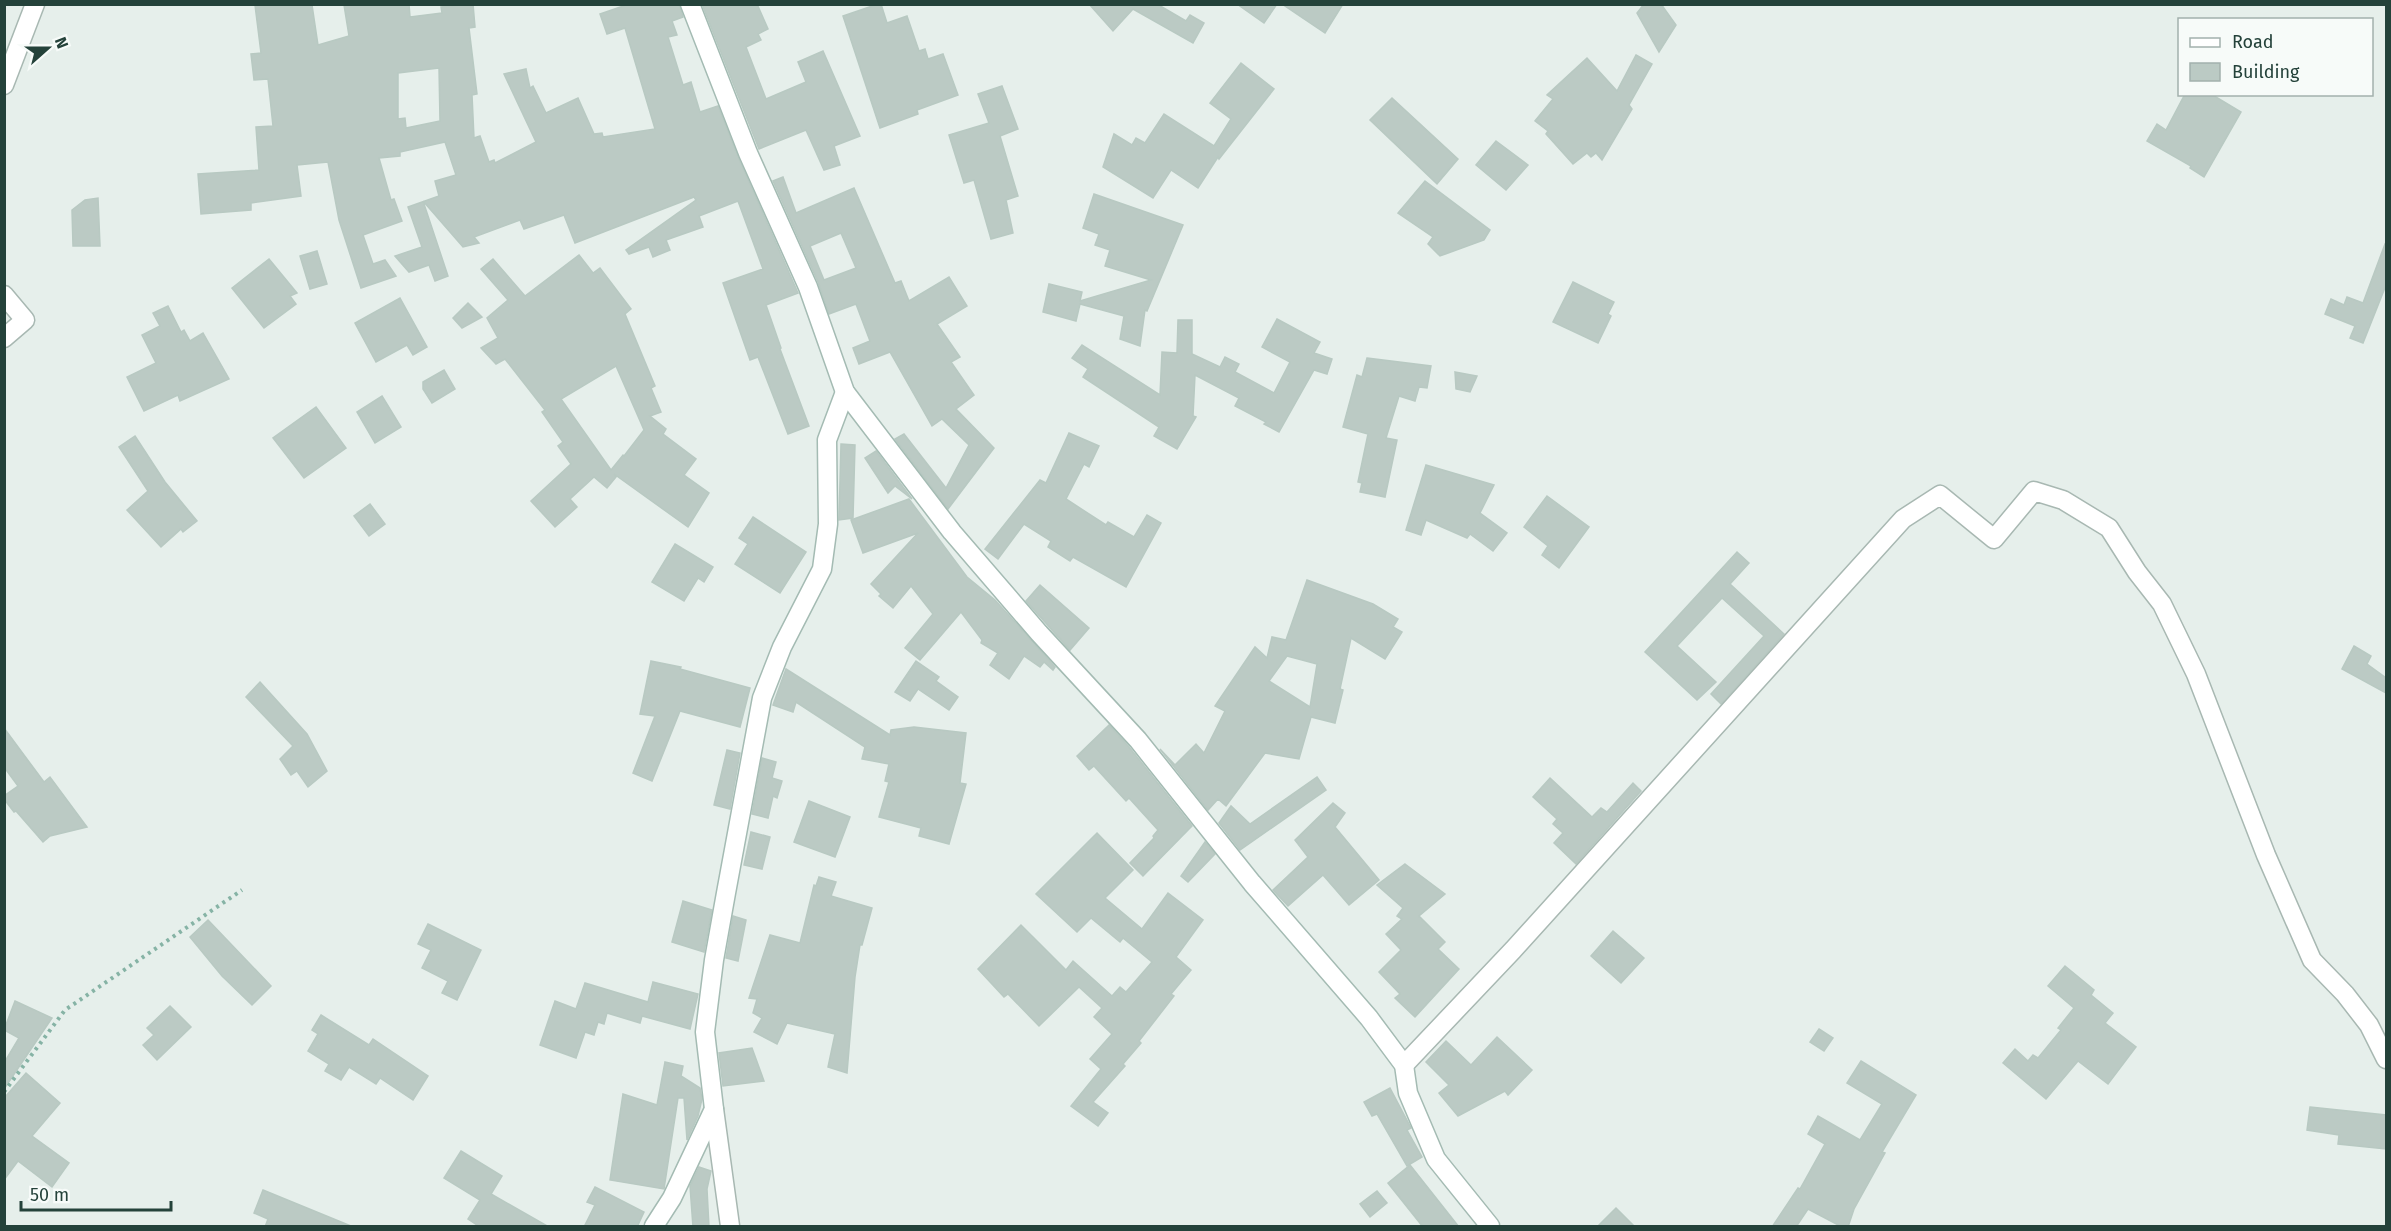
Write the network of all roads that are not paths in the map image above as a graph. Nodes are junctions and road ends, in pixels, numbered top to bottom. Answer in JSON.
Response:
{"nodes":[{"id":1,"x":35,"y":4,"type":"edge"},
{"id":2,"x":690,"y":4,"type":"edge"},
{"id":3,"x":4,"y":85,"type":"edge"},
{"id":4,"x":4,"y":295,"type":"edge"},
{"id":5,"x":4,"y":338,"type":"edge"},
{"id":6,"x":845,"y":392,"type":"junction"},
{"id":7,"x":2369,"y":1025,"type":"junction"},
{"id":8,"x":2386,"y":1046,"type":"edge"},
{"id":9,"x":2386,"y":1059,"type":"edge"},
{"id":10,"x":1404,"y":1065,"type":"junction"},
{"id":11,"x":714,"y":1109,"type":"junction"},
{"id":12,"x":654,"y":1227,"type":"edge"},
{"id":13,"x":730,"y":1227,"type":"edge"},
{"id":14,"x":1490,"y":1227,"type":"edge"}],
"edges":[{"from":1,"to":3,"type":"street"},
{"from":2,"to":6,"type":"street"},
{"from":4,"to":5,"type":"street"},
{"from":6,"to":10,"type":"street"},
{"from":6,"to":11,"type":"street"},
{"from":7,"to":8,"type":"street"},
{"from":7,"to":9,"type":"street"},
{"from":7,"to":10,"type":"street"},
{"from":10,"to":14,"type":"street"},
{"from":11,"to":12,"type":"street"},
{"from":11,"to":13,"type":"street"}]}
